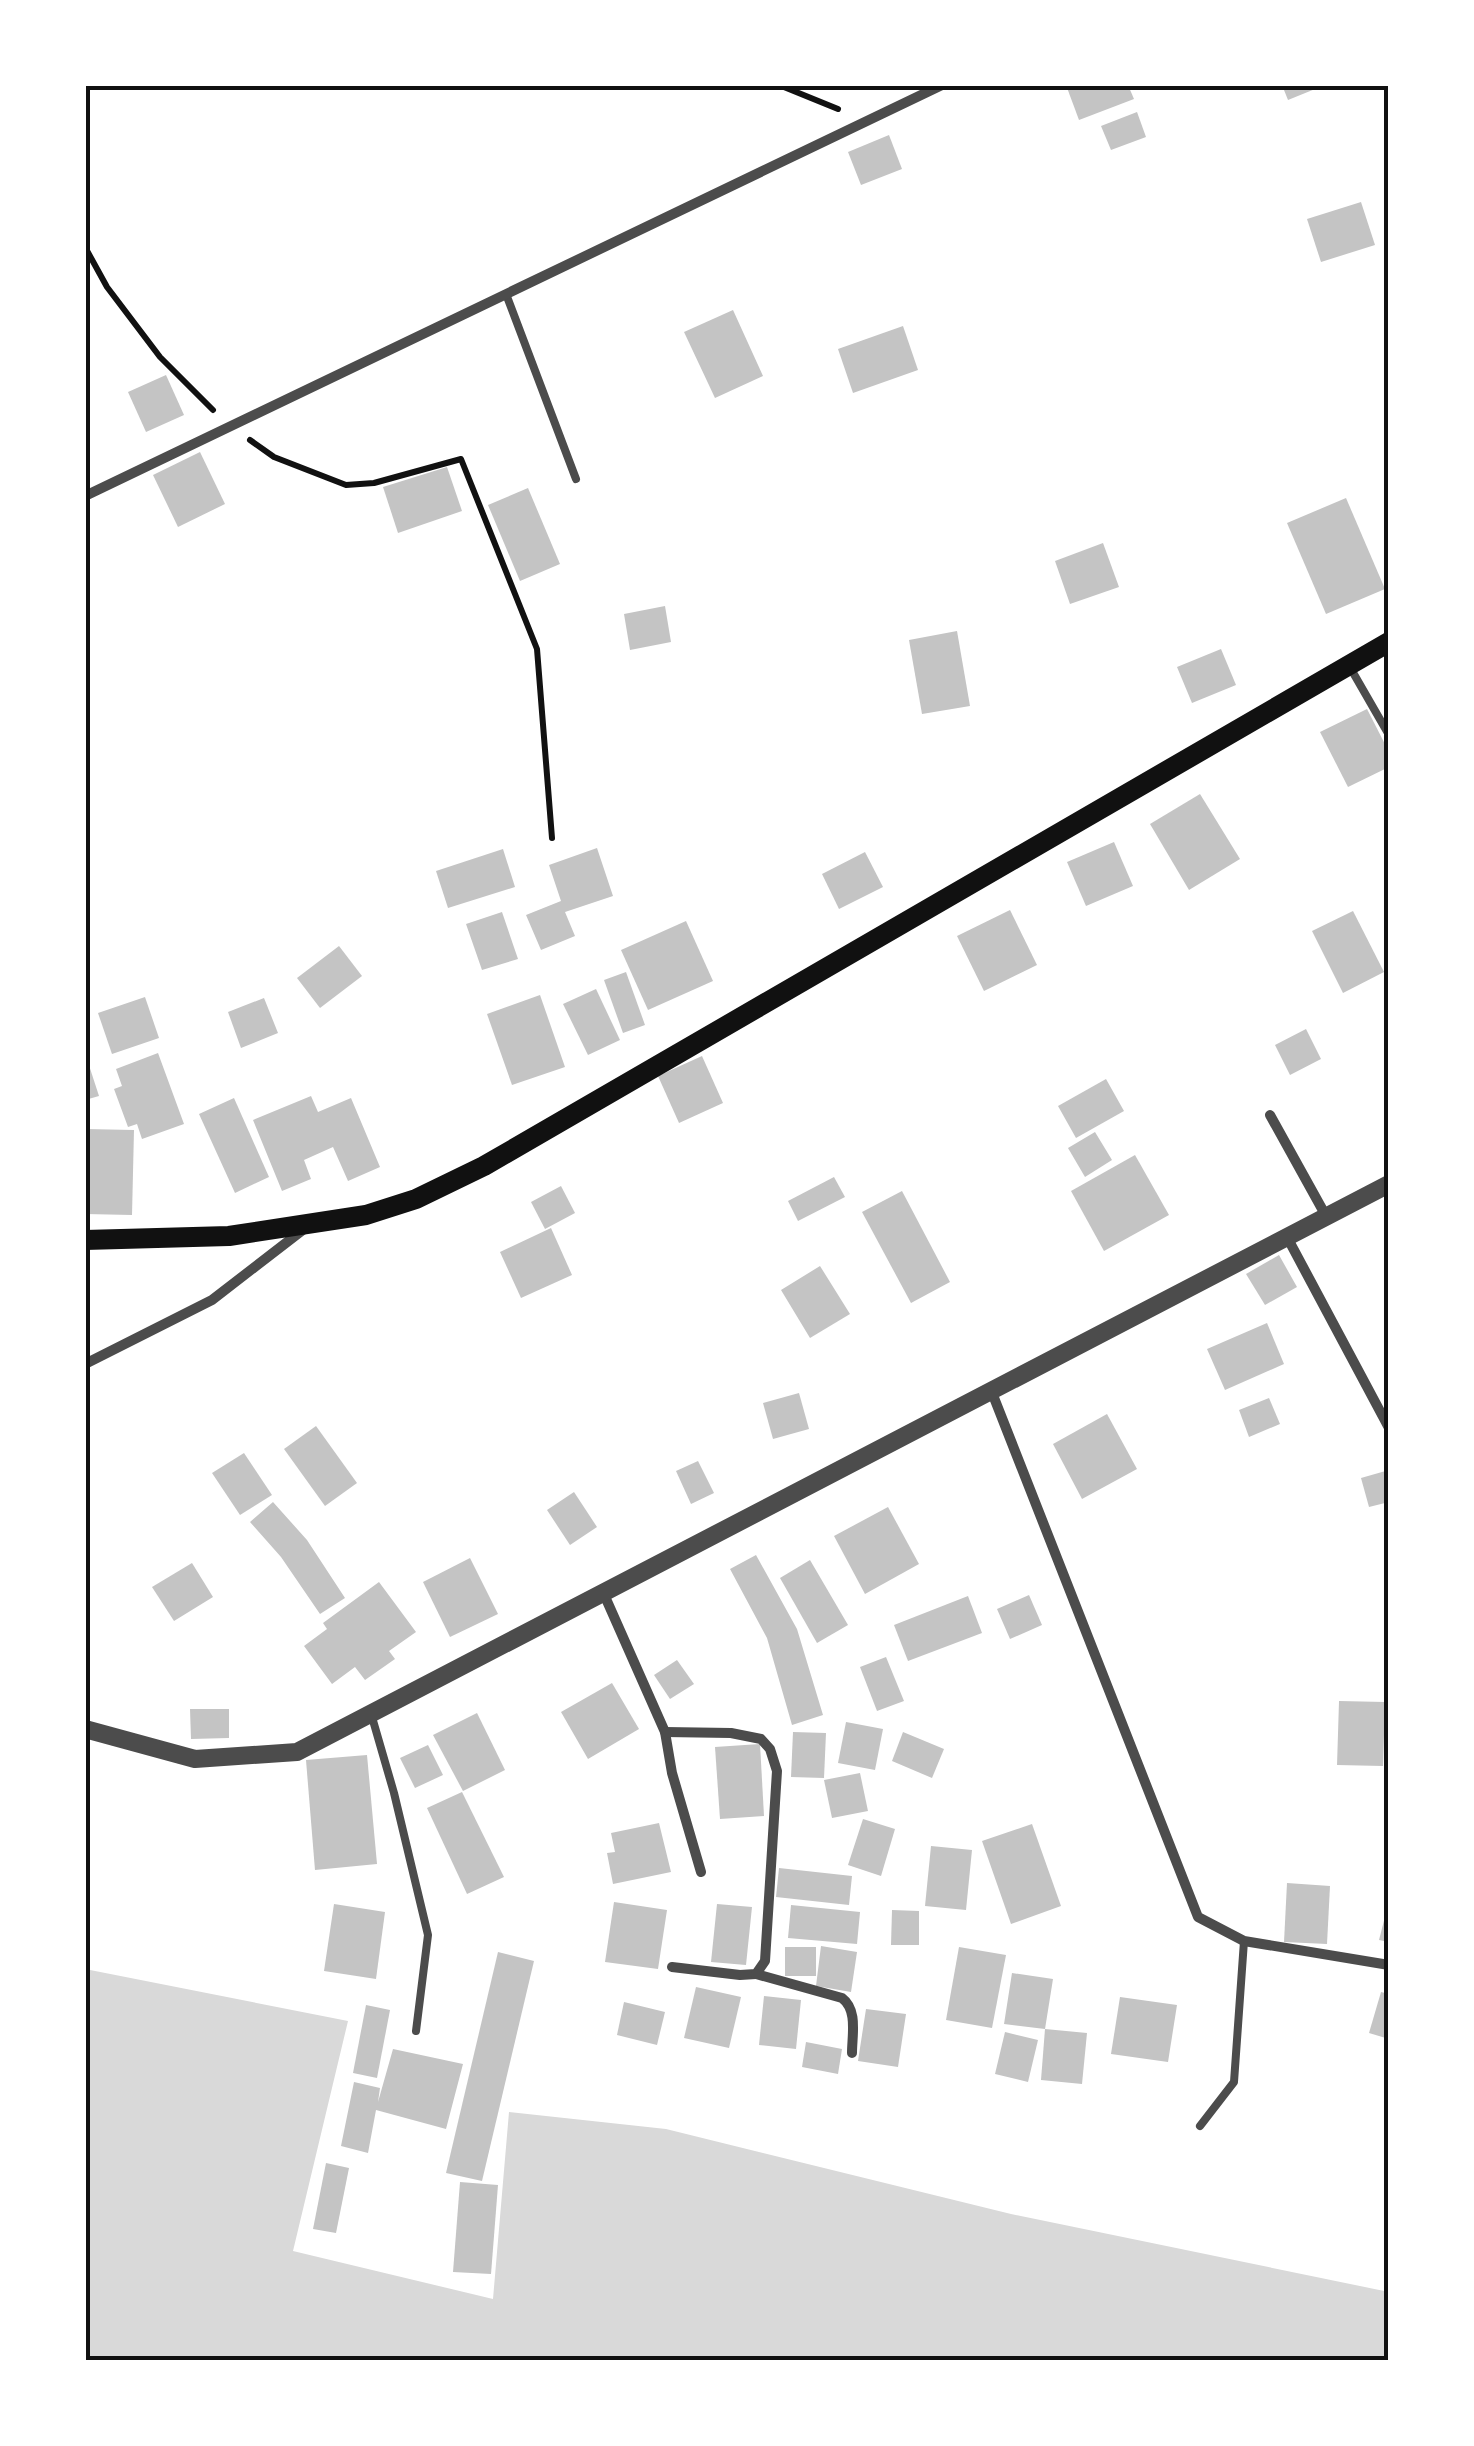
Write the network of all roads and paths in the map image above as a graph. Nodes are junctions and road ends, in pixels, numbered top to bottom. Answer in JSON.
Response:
{"nodes":[{"id":1,"x":779,"y":85,"type":"edge"},
{"id":2,"x":942,"y":85,"type":"edge"},
{"id":3,"x":867,"y":121,"type":"junction"},
{"id":4,"x":85,"y":246,"type":"edge"},
{"id":5,"x":506,"y":294,"type":"junction"},
{"id":6,"x":230,"y":426,"type":"junction"},
{"id":7,"x":576,"y":479,"type":"dead end"},
{"id":8,"x":85,"y":496,"type":"edge"},
{"id":9,"x":1389,"y":642,"type":"edge"},
{"id":10,"x":1348,"y":665,"type":"junction"},
{"id":11,"x":1389,"y":735,"type":"edge"},
{"id":12,"x":552,"y":838,"type":"dead end"},
{"id":13,"x":1270,"y":1115,"type":"dead end"},
{"id":14,"x":1389,"y":1184,"type":"edge"},
{"id":15,"x":1326,"y":1216,"type":"junction"},
{"id":16,"x":309,"y":1225,"type":"junction"},
{"id":17,"x":1287,"y":1236,"type":"junction"},
{"id":18,"x":85,"y":1240,"type":"edge"},
{"id":19,"x":85,"y":1364,"type":"edge"},
{"id":20,"x":991,"y":1390,"type":"junction"},
{"id":21,"x":1389,"y":1428,"type":"edge"},
{"id":22,"x":603,"y":1592,"type":"junction"},
{"id":23,"x":371,"y":1712,"type":"junction"},
{"id":24,"x":85,"y":1728,"type":"edge"},
{"id":25,"x":665,"y":1732,"type":"junction"},
{"id":26,"x":701,"y":1872,"type":"dead end"},
{"id":27,"x":1244,"y":1940,"type":"junction"},
{"id":28,"x":1389,"y":1965,"type":"edge"},
{"id":29,"x":672,"y":1967,"type":"dead end"},
{"id":30,"x":756,"y":1974,"type":"junction"},
{"id":31,"x":416,"y":2032,"type":"dead end"},
{"id":32,"x":852,"y":2053,"type":"dead end"},
{"id":33,"x":1200,"y":2126,"type":"dead end"}],
"edges":[{"from":1,"to":3,"type":"path"},
{"from":2,"to":3,"type":"street"},
{"from":3,"to":5,"type":"street"},
{"from":4,"to":6,"type":"path"},
{"from":5,"to":6,"type":"street"},
{"from":5,"to":7,"type":"lane"},
{"from":6,"to":8,"type":"street"},
{"from":6,"to":12,"type":"path"},
{"from":9,"to":10,"type":"main road"},
{"from":10,"to":11,"type":"lane"},
{"from":10,"to":16,"type":"main road"},
{"from":13,"to":15,"type":"street"},
{"from":14,"to":15,"type":"street"},
{"from":15,"to":17,"type":"street"},
{"from":16,"to":18,"type":"main road"},
{"from":16,"to":19,"type":"street"},
{"from":17,"to":20,"type":"street"},
{"from":17,"to":21,"type":"street"},
{"from":20,"to":22,"type":"street"},
{"from":20,"to":27,"type":"street"},
{"from":22,"to":23,"type":"street"},
{"from":22,"to":25,"type":"street"},
{"from":23,"to":24,"type":"street"},
{"from":23,"to":31,"type":"lane"},
{"from":25,"to":26,"type":"street"},
{"from":25,"to":30,"type":"street"},
{"from":27,"to":28,"type":"street"},
{"from":27,"to":33,"type":"lane"},
{"from":29,"to":30,"type":"street"},
{"from":30,"to":32,"type":"street"}]}
